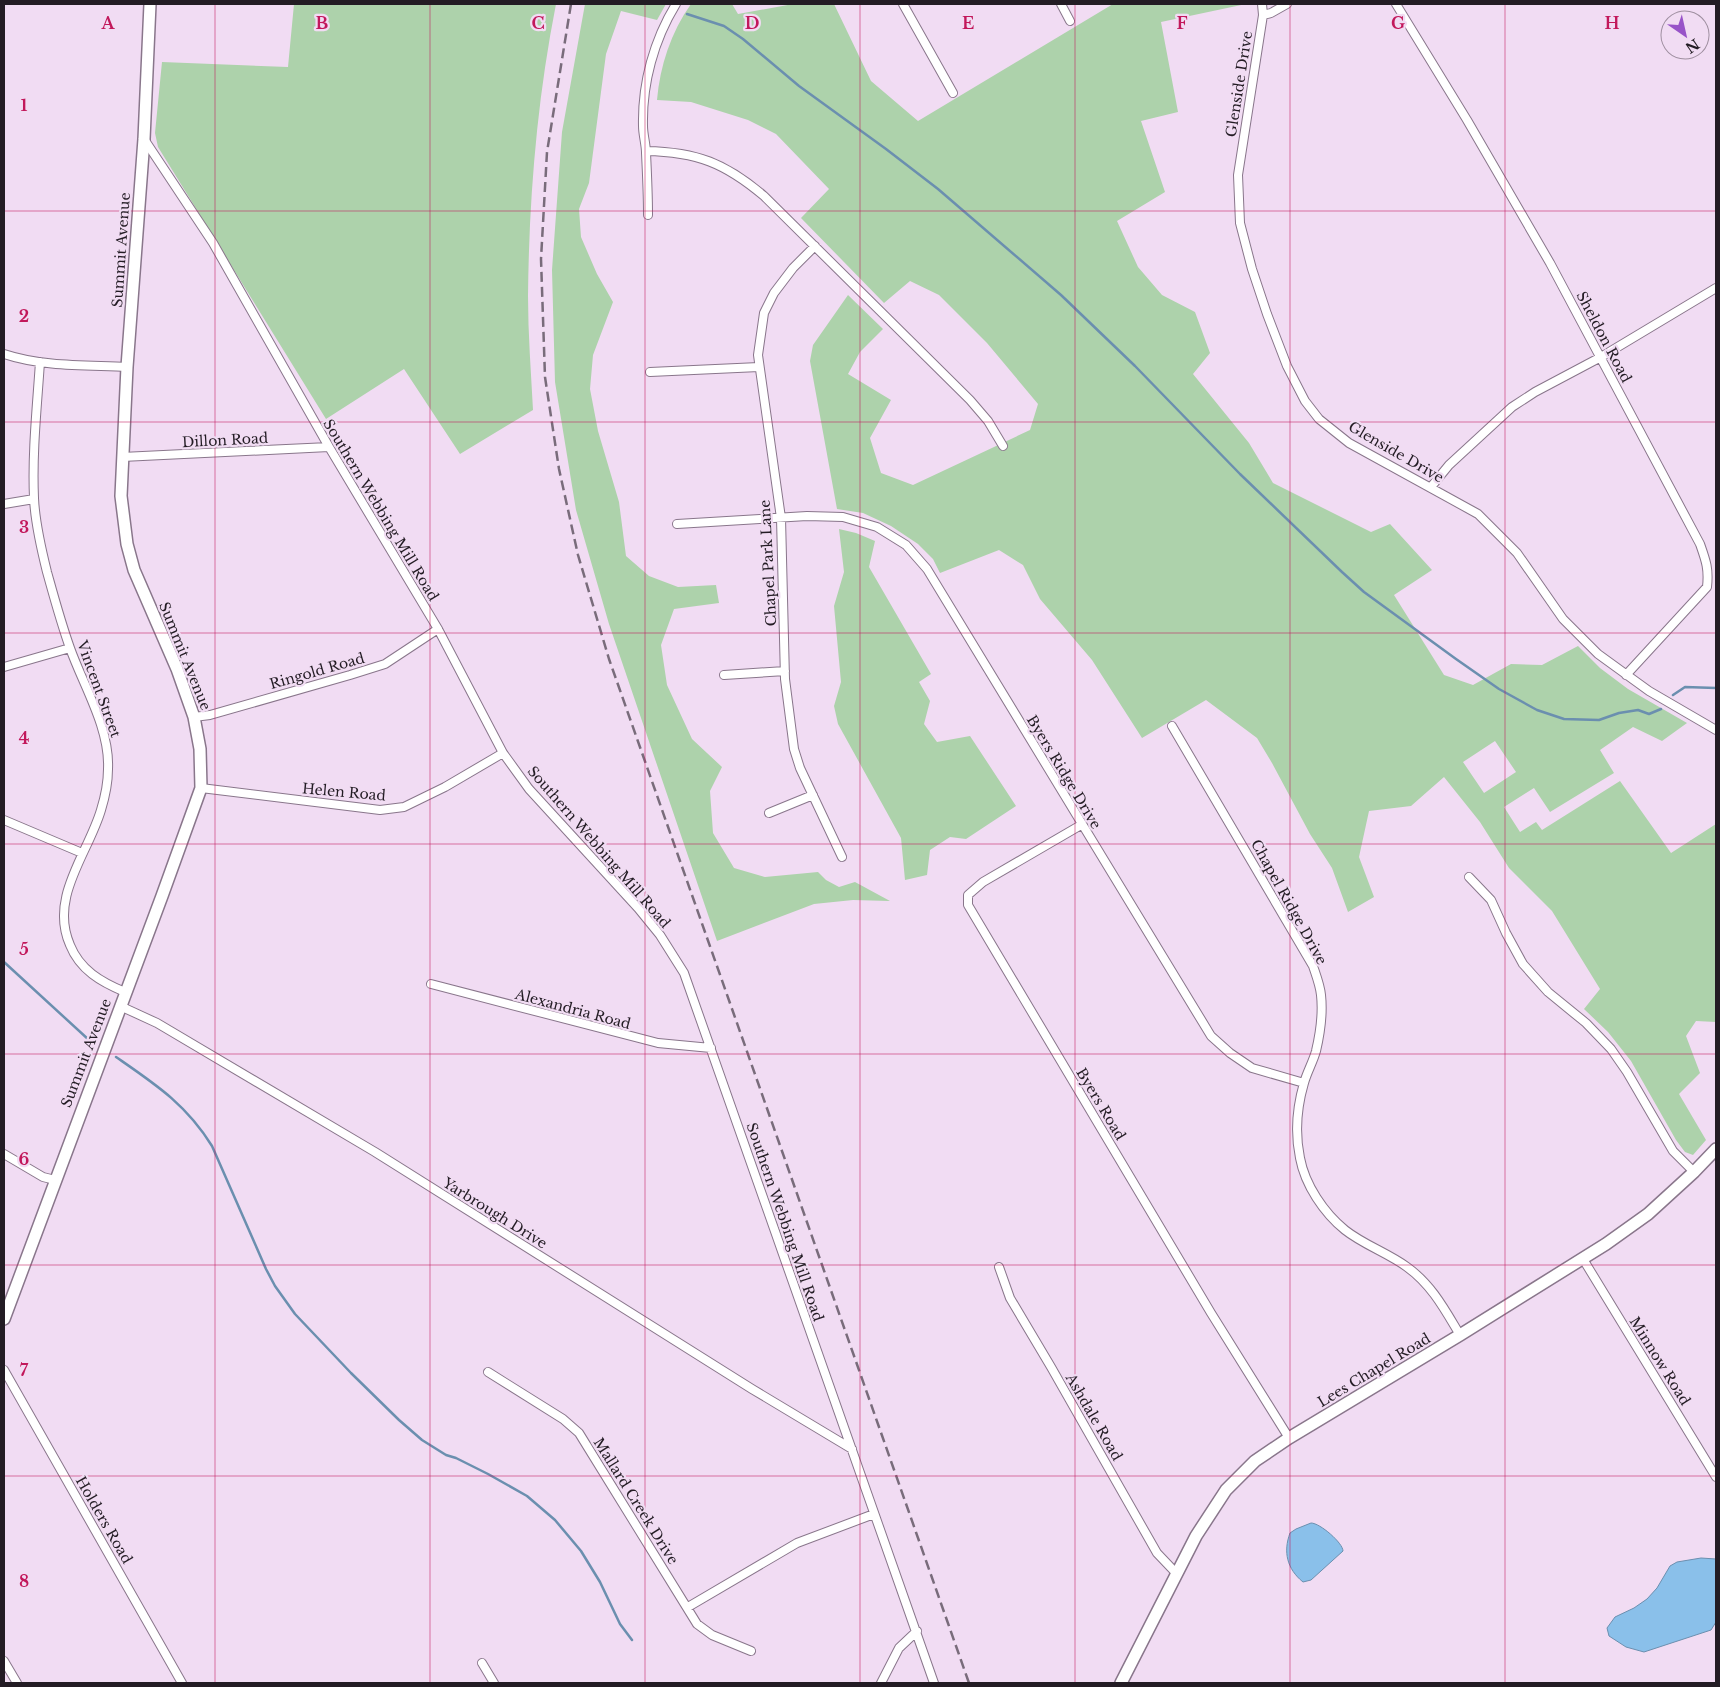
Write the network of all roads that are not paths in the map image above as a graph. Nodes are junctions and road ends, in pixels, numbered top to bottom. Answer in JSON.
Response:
{"nodes":[{"id":1,"x":150,"y":4,"type":"edge"},
{"id":2,"x":676,"y":4,"type":"edge"},
{"id":3,"x":903,"y":4,"type":"edge"},
{"id":4,"x":1061,"y":4,"type":"edge"},
{"id":5,"x":1262,"y":4,"type":"edge"},
{"id":6,"x":1287,"y":4,"type":"edge"},
{"id":7,"x":1396,"y":4,"type":"edge"},
{"id":8,"x":1263,"y":15,"type":"junction"},
{"id":9,"x":1070,"y":21,"type":"dead end"},
{"id":10,"x":953,"y":93,"type":"dead end"},
{"id":11,"x":144,"y":139,"type":"junction"},
{"id":12,"x":646,"y":151,"type":"junction"},
{"id":13,"x":648,"y":215,"type":"dead end"},
{"id":14,"x":815,"y":246,"type":"junction"},
{"id":15,"x":1716,"y":288,"type":"edge"},
{"id":16,"x":4,"y":354,"type":"edge"},
{"id":17,"x":1601,"y":357,"type":"junction"},
{"id":18,"x":40,"y":362,"type":"junction"},
{"id":19,"x":127,"y":367,"type":"junction"},
{"id":20,"x":759,"y":367,"type":"junction"},
{"id":21,"x":650,"y":372,"type":"dead end"},
{"id":22,"x":1003,"y":446,"type":"dead end"},
{"id":23,"x":329,"y":447,"type":"junction"},
{"id":24,"x":122,"y":457,"type":"junction"},
{"id":25,"x":1430,"y":486,"type":"junction"},
{"id":26,"x":34,"y":499,"type":"junction"},
{"id":27,"x":4,"y":504,"type":"edge"},
{"id":28,"x":781,"y":518,"type":"junction"},
{"id":29,"x":677,"y":524,"type":"dead end"},
{"id":30,"x":438,"y":629,"type":"junction"},
{"id":31,"x":70,"y":648,"type":"junction"},
{"id":32,"x":4,"y":667,"type":"edge"},
{"id":33,"x":785,"y":671,"type":"junction"},
{"id":34,"x":724,"y":675,"type":"dead end"},
{"id":35,"x":1626,"y":675,"type":"junction"},
{"id":36,"x":194,"y":717,"type":"junction"},
{"id":37,"x":1172,"y":726,"type":"dead end"},
{"id":38,"x":1716,"y":730,"type":"edge"},
{"id":39,"x":503,"y":753,"type":"junction"},
{"id":40,"x":201,"y":788,"type":"junction"},
{"id":41,"x":813,"y":795,"type":"junction"},
{"id":42,"x":769,"y":813,"type":"dead end"},
{"id":43,"x":4,"y":820,"type":"edge"},
{"id":44,"x":1081,"y":824,"type":"junction"},
{"id":45,"x":82,"y":853,"type":"junction"},
{"id":46,"x":842,"y":857,"type":"dead end"},
{"id":47,"x":1469,"y":877,"type":"dead end"},
{"id":48,"x":431,"y":984,"type":"dead end"},
{"id":49,"x":125,"y":992,"type":"junction"},
{"id":50,"x":120,"y":1006,"type":"junction"},
{"id":51,"x":711,"y":1048,"type":"junction"},
{"id":52,"x":1304,"y":1083,"type":"junction"},
{"id":53,"x":1716,"y":1149,"type":"edge"},
{"id":54,"x":4,"y":1154,"type":"edge"},
{"id":55,"x":1694,"y":1172,"type":"junction"},
{"id":56,"x":55,"y":1180,"type":"junction"},
{"id":57,"x":1583,"y":1258,"type":"junction"},
{"id":58,"x":999,"y":1267,"type":"dead end"},
{"id":59,"x":4,"y":1319,"type":"edge"},
{"id":60,"x":1460,"y":1335,"type":"junction"},
{"id":61,"x":4,"y":1370,"type":"edge"},
{"id":62,"x":488,"y":1372,"type":"dead end"},
{"id":63,"x":1289,"y":1438,"type":"junction"},
{"id":64,"x":852,"y":1449,"type":"junction"},
{"id":65,"x":1716,"y":1477,"type":"edge"},
{"id":66,"x":874,"y":1514,"type":"junction"},
{"id":67,"x":1178,"y":1574,"type":"junction"},
{"id":68,"x":688,"y":1607,"type":"junction"},
{"id":69,"x":917,"y":1631,"type":"junction"},
{"id":70,"x":751,"y":1651,"type":"dead end"},
{"id":71,"x":4,"y":1661,"type":"edge"},
{"id":72,"x":482,"y":1663,"type":"dead end"},
{"id":73,"x":17,"y":1683,"type":"edge"},
{"id":74,"x":182,"y":1683,"type":"edge"},
{"id":75,"x":494,"y":1683,"type":"edge"},
{"id":76,"x":881,"y":1683,"type":"edge"},
{"id":77,"x":934,"y":1683,"type":"edge"},
{"id":78,"x":1121,"y":1683,"type":"edge"}],
"edges":[{"from":1,"to":11,"type":"main road","name":"Summit Avenue"},
{"from":2,"to":12,"type":"street"},
{"from":3,"to":10,"type":"street"},
{"from":4,"to":9,"type":"street"},
{"from":5,"to":8,"type":"street","name":"Glenside Drive"},
{"from":6,"to":8,"type":"street"},
{"from":7,"to":17,"type":"street","name":"Sheldon Road"},
{"from":8,"to":25,"type":"street","name":"Glenside Drive"},
{"from":11,"to":19,"type":"main road","name":"Summit Avenue"},
{"from":11,"to":23,"type":"street","name":"Southern Webbing Mill Road"},
{"from":12,"to":13,"type":"street"},
{"from":12,"to":14,"type":"street"},
{"from":14,"to":20,"type":"street","name":"Chapel Park Lane"},
{"from":14,"to":22,"type":"street"},
{"from":15,"to":17,"type":"street"},
{"from":16,"to":18,"type":"street"},
{"from":17,"to":25,"type":"street"},
{"from":17,"to":35,"type":"street","name":"Sheldon Road"},
{"from":18,"to":19,"type":"street"},
{"from":18,"to":26,"type":"street","name":"Vincent Street"},
{"from":19,"to":24,"type":"main road","name":"Summit Avenue"},
{"from":20,"to":21,"type":"street"},
{"from":20,"to":28,"type":"street","name":"Chapel Park Lane"},
{"from":23,"to":24,"type":"street","name":"Dillon Road"},
{"from":23,"to":30,"type":"street","name":"Southern Webbing Mill Road"},
{"from":24,"to":36,"type":"main road","name":"Summit Avenue"},
{"from":25,"to":35,"type":"street","name":"Glenside Drive"},
{"from":26,"to":27,"type":"street"},
{"from":26,"to":31,"type":"street","name":"Vincent Street"},
{"from":28,"to":29,"type":"street","name":"Byers Ridge Drive"},
{"from":28,"to":33,"type":"street","name":"Chapel Park Lane"},
{"from":28,"to":44,"type":"street","name":"Byers Ridge Drive"},
{"from":30,"to":36,"type":"street","name":"Ringold Road"},
{"from":30,"to":39,"type":"street","name":"Southern Webbing Mill Road"},
{"from":31,"to":32,"type":"street"},
{"from":31,"to":45,"type":"street","name":"Vincent Street"},
{"from":33,"to":34,"type":"street"},
{"from":33,"to":41,"type":"street","name":"Chapel Park Lane"},
{"from":35,"to":38,"type":"street","name":"Glenside Drive"},
{"from":36,"to":40,"type":"main road","name":"Summit Avenue"},
{"from":37,"to":52,"type":"street","name":"Chapel Ridge Drive"},
{"from":39,"to":40,"type":"street","name":"Helen Road"},
{"from":39,"to":51,"type":"street","name":"Southern Webbing Mill Road"},
{"from":40,"to":49,"type":"main road","name":"Summit Avenue"},
{"from":41,"to":42,"type":"street"},
{"from":41,"to":46,"type":"street","name":"Chapel Park Lane"},
{"from":43,"to":45,"type":"street"},
{"from":44,"to":52,"type":"street","name":"Byers Ridge Drive"},
{"from":44,"to":63,"type":"street","name":"Byers Road"},
{"from":45,"to":49,"type":"street","name":"Vincent Street"},
{"from":47,"to":55,"type":"street"},
{"from":48,"to":51,"type":"street","name":"Alexandria Road"},
{"from":49,"to":50,"type":"main road","name":"Summit Avenue"},
{"from":50,"to":56,"type":"main road","name":"Summit Avenue"},
{"from":50,"to":64,"type":"street","name":"Yarbrough Drive"},
{"from":51,"to":64,"type":"street","name":"Southern Webbing Mill Road"},
{"from":52,"to":60,"type":"street","name":"Chapel Ridge Drive"},
{"from":53,"to":55,"type":"main road","name":"Lees Chapel Road"},
{"from":54,"to":56,"type":"street"},
{"from":55,"to":57,"type":"main road","name":"Lees Chapel Road"},
{"from":56,"to":59,"type":"main road","name":"Summit Avenue"},
{"from":57,"to":60,"type":"main road","name":"Lees Chapel Road"},
{"from":57,"to":65,"type":"street","name":"Minnow Road"},
{"from":58,"to":67,"type":"street","name":"Ashdale Road"},
{"from":60,"to":63,"type":"main road","name":"Lees Chapel Road"},
{"from":61,"to":74,"type":"street","name":"Holders Road"},
{"from":62,"to":68,"type":"street","name":"Mallard Creek Drive"},
{"from":63,"to":67,"type":"main road","name":"Lees Chapel Road"},
{"from":64,"to":66,"type":"street","name":"Southern Webbing Mill Road"},
{"from":66,"to":68,"type":"street"},
{"from":66,"to":69,"type":"street","name":"Southern Webbing Mill Road"},
{"from":67,"to":78,"type":"main road","name":"Lees Chapel Road"},
{"from":68,"to":70,"type":"street","name":"Mallard Creek Drive"},
{"from":69,"to":76,"type":"street"},
{"from":69,"to":77,"type":"street","name":"Southern Webbing Mill Road"},
{"from":71,"to":73,"type":"street"},
{"from":72,"to":75,"type":"street"}]}
